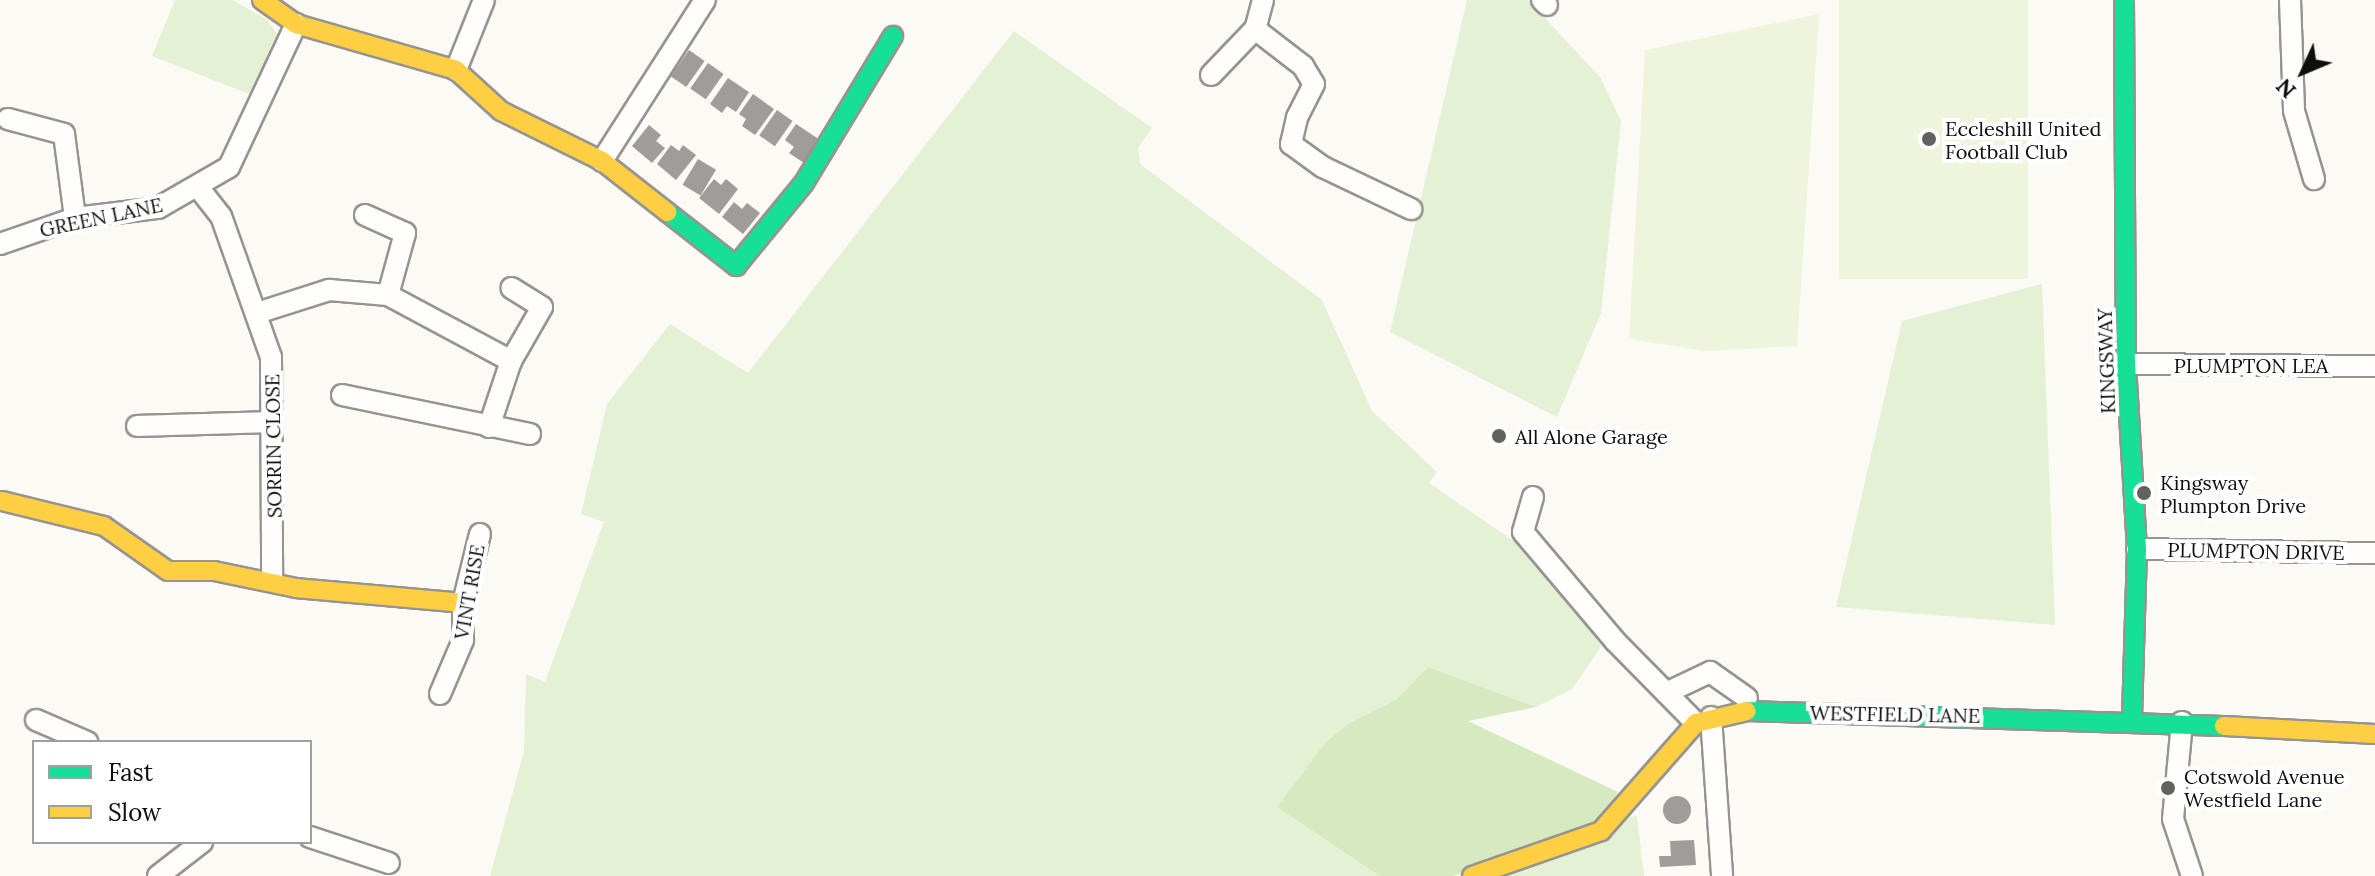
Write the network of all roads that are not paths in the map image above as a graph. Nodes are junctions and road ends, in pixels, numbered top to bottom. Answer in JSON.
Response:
{"nodes":[{"id":1,"x":262,"y":0,"type":"edge"},
{"id":2,"x":484,"y":0,"type":"edge"},
{"id":3,"x":705,"y":0,"type":"edge"},
{"id":4,"x":1263,"y":0,"type":"edge"},
{"id":5,"x":2124,"y":0,"type":"edge"},
{"id":6,"x":2290,"y":0,"type":"edge"},
{"id":7,"x":296,"y":24,"type":"junction"},
{"id":8,"x":1255,"y":29,"type":"junction"},
{"id":9,"x":893,"y":36,"type":"dead end"},
{"id":10,"x":456,"y":70,"type":"junction"},
{"id":11,"x":1211,"y":75,"type":"dead end"},
{"id":12,"x":8,"y":119,"type":"dead end"},
{"id":13,"x":602,"y":161,"type":"junction"},
{"id":14,"x":2314,"y":179,"type":"dead end"},
{"id":15,"x":198,"y":187,"type":"junction"},
{"id":16,"x":1411,"y":209,"type":"dead end"},
{"id":17,"x":365,"y":215,"type":"dead end"},
{"id":18,"x":75,"y":218,"type":"junction"},
{"id":19,"x":0,"y":244,"type":"edge"},
{"id":20,"x":512,"y":288,"type":"dead end"},
{"id":21,"x":388,"y":295,"type":"junction"},
{"id":22,"x":257,"y":313,"type":"junction"},
{"id":23,"x":511,"y":361,"type":"junction"},
{"id":24,"x":2126,"y":364,"type":"junction"},
{"id":25,"x":2375,"y":366,"type":"edge"},
{"id":26,"x":342,"y":395,"type":"dead end"},
{"id":27,"x":272,"y":422,"type":"junction"},
{"id":28,"x":137,"y":426,"type":"dead end"},
{"id":29,"x":489,"y":427,"type":"junction"},
{"id":30,"x":530,"y":434,"type":"dead end"},
{"id":31,"x":1533,"y":497,"type":"dead end"},
{"id":32,"x":2,"y":501,"type":"edge"},
{"id":33,"x":480,"y":534,"type":"dead end"},
{"id":34,"x":2137,"y":549,"type":"junction"},
{"id":35,"x":2375,"y":553,"type":"edge"},
{"id":36,"x":272,"y":579,"type":"junction"},
{"id":37,"x":463,"y":603,"type":"junction"},
{"id":38,"x":1666,"y":693,"type":"junction"},
{"id":39,"x":440,"y":694,"type":"dead end"},
{"id":40,"x":1747,"y":698,"type":"dead end"},
{"id":41,"x":36,"y":720,"type":"dead end"},
{"id":42,"x":1704,"y":720,"type":"junction"},
{"id":43,"x":2132,"y":721,"type":"junction"},
{"id":44,"x":2182,"y":722,"type":"junction"},
{"id":45,"x":2375,"y":734,"type":"edge"},
{"id":46,"x":82,"y":740,"type":"edge"},
{"id":47,"x":312,"y":838,"type":"edge"},
{"id":48,"x":199,"y":844,"type":"edge"},
{"id":49,"x":389,"y":863,"type":"dead end"},
{"id":50,"x":158,"y":876,"type":"edge"},
{"id":51,"x":1472,"y":876,"type":"edge"},
{"id":52,"x":1722,"y":876,"type":"edge"},
{"id":53,"x":2192,"y":876,"type":"edge"}],
"edges":[{"from":1,"to":7,"type":"street"},
{"from":2,"to":10,"type":"street"},
{"from":3,"to":13,"type":"street"},
{"from":4,"to":8,"type":"street"},
{"from":5,"to":24,"type":"street","name":"KINGSWAY"},
{"from":6,"to":14,"type":"street"},
{"from":7,"to":10,"type":"street"},
{"from":7,"to":15,"type":"street","name":"GREEN LANE"},
{"from":8,"to":11,"type":"street"},
{"from":8,"to":16,"type":"street"},
{"from":9,"to":13,"type":"street"},
{"from":10,"to":13,"type":"street"},
{"from":12,"to":18,"type":"street"},
{"from":15,"to":18,"type":"street","name":"GREEN LANE"},
{"from":15,"to":22,"type":"street","name":"SORRIN CLOSE"},
{"from":17,"to":21,"type":"street"},
{"from":18,"to":19,"type":"street","name":"GREEN LANE"},
{"from":20,"to":23,"type":"street"},
{"from":21,"to":22,"type":"street"},
{"from":21,"to":23,"type":"street"},
{"from":22,"to":27,"type":"street","name":"SORRIN CLOSE"},
{"from":23,"to":29,"type":"street"},
{"from":24,"to":25,"type":"street","name":"PLUMPTON LEA"},
{"from":24,"to":34,"type":"street","name":"KINGSWAY"},
{"from":26,"to":29,"type":"street"},
{"from":27,"to":28,"type":"street"},
{"from":27,"to":36,"type":"street","name":"SORRIN CLOSE"},
{"from":29,"to":30,"type":"street"},
{"from":31,"to":38,"type":"street"},
{"from":32,"to":36,"type":"street"},
{"from":33,"to":37,"type":"street","name":"VINT RISE"},
{"from":34,"to":35,"type":"street","name":"PLUMPTON DRIVE"},
{"from":34,"to":43,"type":"street","name":"KINGSWAY"},
{"from":36,"to":37,"type":"street"},
{"from":37,"to":39,"type":"street","name":"VINT RISE"},
{"from":38,"to":40,"type":"street"},
{"from":38,"to":42,"type":"street"},
{"from":41,"to":46,"type":"street"},
{"from":42,"to":43,"type":"street","name":"WESTFIELD LANE"},
{"from":42,"to":51,"type":"street"},
{"from":42,"to":52,"type":"street"},
{"from":43,"to":44,"type":"street","name":"WESTFIELD LANE"},
{"from":44,"to":45,"type":"street","name":"WESTFIELD LANE"},
{"from":44,"to":53,"type":"street"},
{"from":47,"to":49,"type":"street"},
{"from":48,"to":50,"type":"street"}]}
